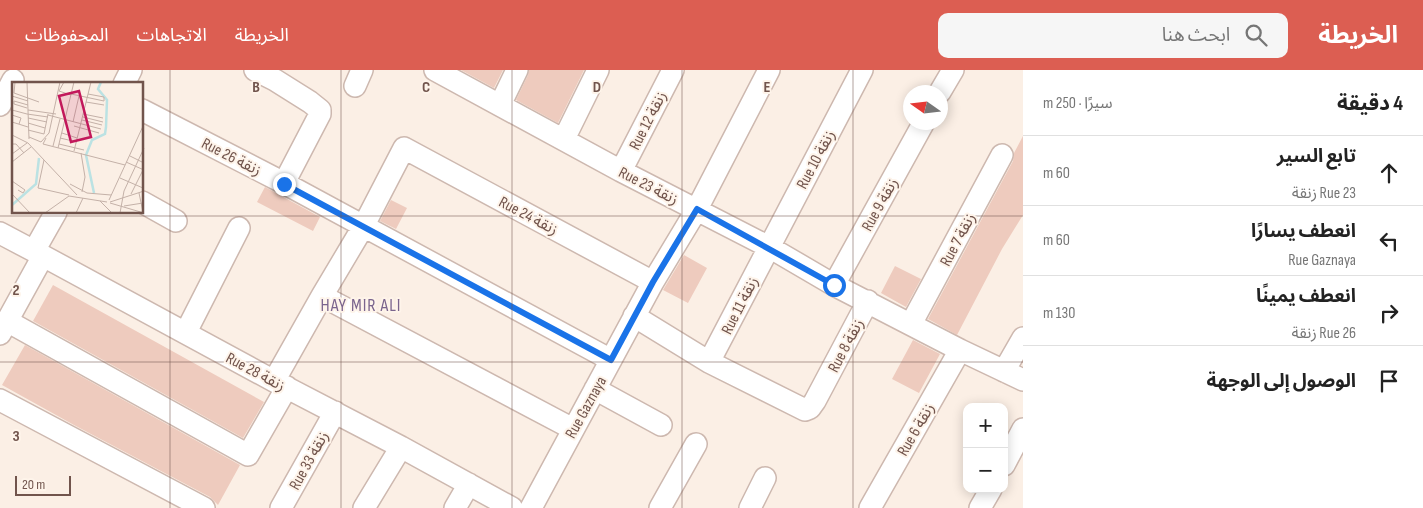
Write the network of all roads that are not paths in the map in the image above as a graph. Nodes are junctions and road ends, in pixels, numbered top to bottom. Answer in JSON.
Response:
{"nodes":[{"id":1,"x":254,"y":70,"type":"edge"},
{"id":2,"x":435,"y":70,"type":"edge"},
{"id":3,"x":517,"y":70,"type":"edge"},
{"id":4,"x":598,"y":70,"type":"edge"},
{"id":5,"x":673,"y":70,"type":"edge"},
{"id":6,"x":769,"y":70,"type":"edge"},
{"id":7,"x":862,"y":70,"type":"edge"},
{"id":8,"x":953,"y":70,"type":"edge"},
{"id":9,"x":278,"y":75,"type":"edge"},
{"id":10,"x":13,"y":80,"type":"dead end"},
{"id":11,"x":944,"y":85,"type":"edge"},
{"id":12,"x":0,"y":103,"type":"edge"},
{"id":13,"x":500,"y":105,"type":"junction"},
{"id":14,"x":144,"y":111,"type":"edge"},
{"id":15,"x":920,"y":130,"type":"edge"},
{"id":16,"x":564,"y":139,"type":"junction"},
{"id":17,"x":1002,"y":155,"type":"dead end"},
{"id":18,"x":621,"y":170,"type":"junction"},
{"id":19,"x":284,"y":184,"type":"junction"},
{"id":20,"x":144,"y":203,"type":"edge"},
{"id":21,"x":697,"y":209,"type":"junction"},
{"id":22,"x":55,"y":214,"type":"edge"},
{"id":23,"x":176,"y":221,"type":"dead end"},
{"id":24,"x":363,"y":227,"type":"junction"},
{"id":25,"x":240,"y":228,"type":"dead end"},
{"id":26,"x":0,"y":233,"type":"edge"},
{"id":27,"x":769,"y":248,"type":"junction"},
{"id":28,"x":39,"y":253,"type":"junction"},
{"id":29,"x":653,"y":282,"type":"junction"},
{"id":30,"x":834,"y":285,"type":"junction"},
{"id":31,"x":322,"y":296,"type":"junction"},
{"id":32,"x":868,"y":301,"type":"junction"},
{"id":33,"x":634,"y":316,"type":"junction"},
{"id":34,"x":911,"y":324,"type":"junction"},
{"id":35,"x":4,"y":328,"type":"edge"},
{"id":36,"x":186,"y":332,"type":"junction"},
{"id":37,"x":1023,"y":338,"type":"edge"},
{"id":38,"x":960,"y":350,"type":"junction"},
{"id":39,"x":611,"y":360,"type":"junction"},
{"id":40,"x":709,"y":362,"type":"junction"},
{"id":41,"x":1004,"y":370,"type":"junction"},
{"id":42,"x":1023,"y":380,"type":"edge"},
{"id":43,"x":281,"y":384,"type":"junction"},
{"id":44,"x":595,"y":389,"type":"junction"},
{"id":45,"x":0,"y":400,"type":"edge"},
{"id":46,"x":335,"y":412,"type":"junction"},
{"id":47,"x":660,"y":425,"type":"dead end"},
{"id":48,"x":573,"y":429,"type":"junction"},
{"id":49,"x":1023,"y":429,"type":"edge"},
{"id":50,"x":696,"y":444,"type":"dead end"},
{"id":51,"x":401,"y":446,"type":"junction"},
{"id":52,"x":1008,"y":457,"type":"edge"},
{"id":53,"x":765,"y":478,"type":"dead end"},
{"id":54,"x":469,"y":484,"type":"junction"},
{"id":55,"x":989,"y":493,"type":"edge"},
{"id":56,"x":204,"y":508,"type":"edge"},
{"id":57,"x":281,"y":508,"type":"edge"},
{"id":58,"x":364,"y":508,"type":"edge"},
{"id":59,"x":455,"y":508,"type":"edge"},
{"id":60,"x":512,"y":508,"type":"edge"},
{"id":61,"x":531,"y":508,"type":"edge"},
{"id":62,"x":660,"y":508,"type":"edge"},
{"id":63,"x":750,"y":508,"type":"edge"},
{"id":64,"x":870,"y":508,"type":"edge"},
{"id":65,"x":980,"y":508,"type":"edge"}],
"edges":[{"from":1,"to":9,"type":"street"},
{"from":2,"to":13,"type":"street","name":"Rue 23 زنقة"},
{"from":3,"to":13,"type":"street"},
{"from":4,"to":16,"type":"street"},
{"from":5,"to":18,"type":"street","name":"Rue 12 زنقة"},
{"from":6,"to":21,"type":"street","name":"Rue Gaznaya"},
{"from":7,"to":27,"type":"street","name":"Rue 10 زنقة"},
{"from":8,"to":11,"type":"street"},
{"from":9,"to":19,"type":"street"},
{"from":10,"to":12,"type":"street"},
{"from":13,"to":16,"type":"street","name":"Rue 23 زنقة"},
{"from":14,"to":19,"type":"street","name":"Rue 26 زنقة"},
{"from":15,"to":30,"type":"street","name":"Rue 9 زنقة"},
{"from":16,"to":18,"type":"street","name":"Rue 23 زنقة"},
{"from":17,"to":34,"type":"street","name":"Rue 7 زنقة"},
{"from":18,"to":21,"type":"street","name":"Rue 23 زنقة"},
{"from":19,"to":24,"type":"street","name":"Rue 26 زنقة"},
{"from":20,"to":23,"type":"street"},
{"from":21,"to":27,"type":"street","name":"Rue 23 زنقة"},
{"from":21,"to":29,"type":"street","name":"Rue Gaznaya"},
{"from":22,"to":28,"type":"street"},
{"from":24,"to":29,"type":"street","name":"Rue 24 زنقة"},
{"from":24,"to":31,"type":"street"},
{"from":24,"to":39,"type":"street","name":"Rue 26 زنقة"},
{"from":25,"to":36,"type":"street"},
{"from":26,"to":28,"type":"street","name":"Rue 28 زنقة"},
{"from":27,"to":30,"type":"street","name":"Rue 23 زنقة"},
{"from":27,"to":40,"type":"street","name":"Rue 11 زنقة"},
{"from":28,"to":35,"type":"street"},
{"from":28,"to":36,"type":"street","name":"Rue 28 زنقة"},
{"from":29,"to":33,"type":"street","name":"Rue Gaznaya"},
{"from":30,"to":32,"type":"street","name":"Rue 23 زنقة"},
{"from":31,"to":43,"type":"street"},
{"from":31,"to":48,"type":"street"},
{"from":32,"to":34,"type":"street","name":"Rue 23 زنقة"},
{"from":32,"to":40,"type":"street","name":"Rue 8 زنقة"},
{"from":33,"to":39,"type":"street","name":"Rue Gaznaya"},
{"from":33,"to":40,"type":"street","name":"Rue 8 زنقة"},
{"from":34,"to":38,"type":"street","name":"Rue 23 زنقة"},
{"from":35,"to":43,"type":"street"},
{"from":36,"to":43,"type":"street","name":"Rue 28 زنقة"},
{"from":37,"to":41,"type":"street"},
{"from":38,"to":41,"type":"street","name":"Rue 23 زنقة"},
{"from":38,"to":64,"type":"street","name":"Rue 6 زنقة"},
{"from":39,"to":44,"type":"street","name":"Rue Gaznaya"},
{"from":41,"to":42,"type":"street","name":"Rue 23 زنقة"},
{"from":43,"to":46,"type":"street","name":"Rue 28 زنقة"},
{"from":44,"to":47,"type":"street"},
{"from":44,"to":48,"type":"street","name":"Rue Gaznaya"},
{"from":45,"to":56,"type":"street"},
{"from":46,"to":51,"type":"street","name":"Rue 28 زنقة"},
{"from":46,"to":57,"type":"street","name":"Rue 33 زنقة"},
{"from":48,"to":61,"type":"street","name":"Rue Gaznaya"},
{"from":49,"to":52,"type":"street"},
{"from":50,"to":62,"type":"street"},
{"from":51,"to":54,"type":"street","name":"Rue 28 زنقة"},
{"from":51,"to":58,"type":"street"},
{"from":53,"to":63,"type":"street"},
{"from":54,"to":59,"type":"street"},
{"from":54,"to":60,"type":"street","name":"Rue 28 زنقة"},
{"from":55,"to":65,"type":"street"}]}
